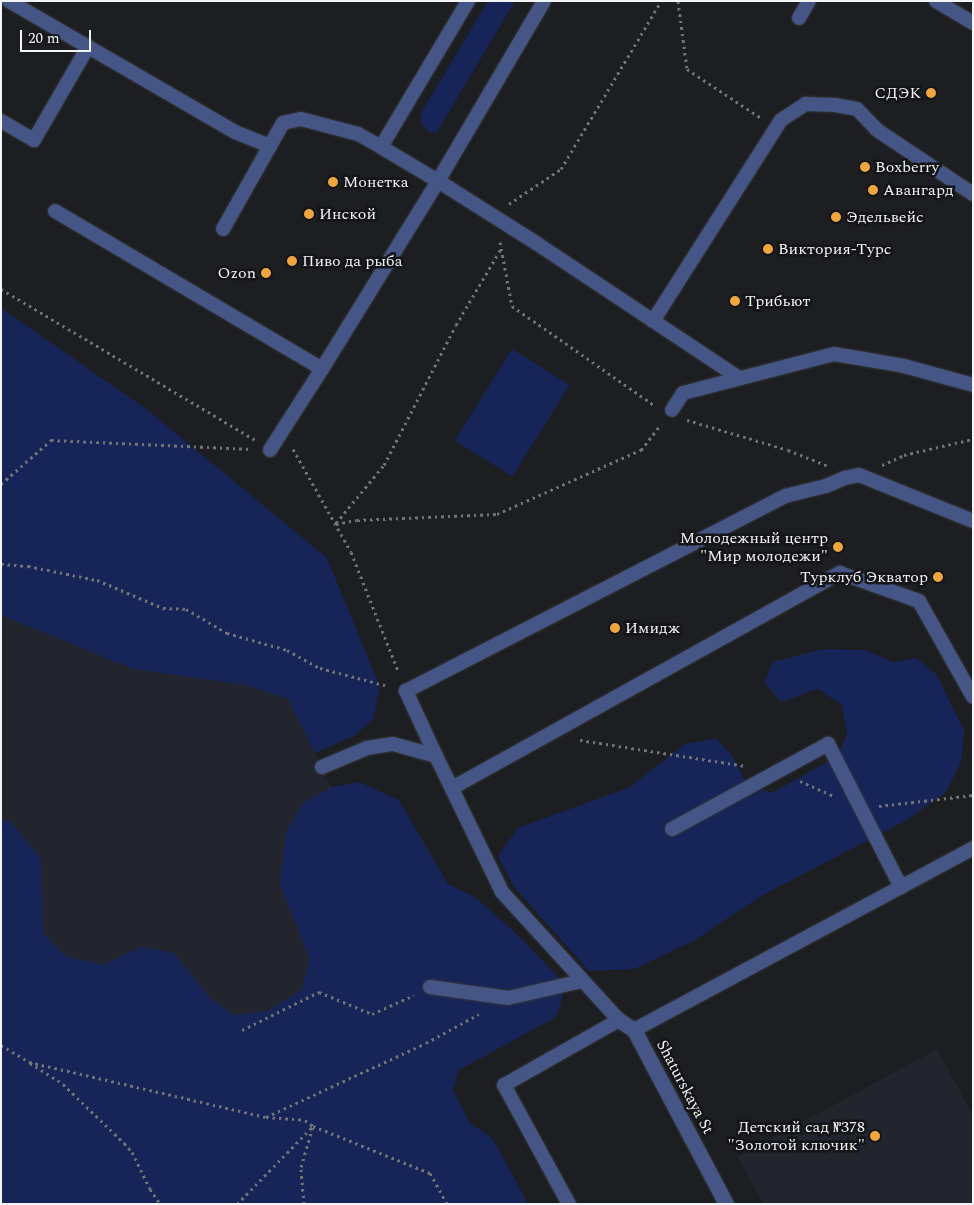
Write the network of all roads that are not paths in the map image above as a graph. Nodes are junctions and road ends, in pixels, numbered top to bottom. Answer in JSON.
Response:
{"nodes":[{"id":1,"x":9,"y":1,"type":"edge"},
{"id":2,"x":468,"y":1,"type":"edge"},
{"id":3,"x":544,"y":1,"type":"edge"},
{"id":4,"x":809,"y":1,"type":"edge"},
{"id":5,"x":936,"y":1,"type":"edge"},
{"id":6,"x":799,"y":18,"type":"dead end"},
{"id":7,"x":973,"y":23,"type":"edge"},
{"id":8,"x":88,"y":47,"type":"junction"},
{"id":9,"x":1,"y":121,"type":"edge"},
{"id":10,"x":270,"y":146,"type":"junction"},
{"id":11,"x":381,"y":147,"type":"junction"},
{"id":12,"x":438,"y":181,"type":"junction"},
{"id":13,"x":973,"y":194,"type":"edge"},
{"id":14,"x":55,"y":212,"type":"dead end"},
{"id":15,"x":223,"y":229,"type":"dead end"},
{"id":16,"x":653,"y":321,"type":"junction"},
{"id":17,"x":322,"y":369,"type":"junction"},
{"id":18,"x":739,"y":378,"type":"junction"},
{"id":19,"x":973,"y":384,"type":"edge"},
{"id":20,"x":670,"y":412,"type":"road end"},
{"id":21,"x":270,"y":450,"type":"road end"},
{"id":22,"x":973,"y":521,"type":"edge"},
{"id":23,"x":973,"y":697,"type":"edge"},
{"id":24,"x":436,"y":756,"type":"junction"},
{"id":25,"x":322,"y":766,"type":"dead end"},
{"id":26,"x":452,"y":788,"type":"junction"},
{"id":27,"x":672,"y":829,"type":"dead end"},
{"id":28,"x":973,"y":848,"type":"edge"},
{"id":29,"x":902,"y":887,"type":"junction"},
{"id":30,"x":582,"y":981,"type":"junction"},
{"id":31,"x":430,"y":987,"type":"road end"},
{"id":32,"x":619,"y":1020,"type":"junction"},
{"id":33,"x":634,"y":1030,"type":"junction"},
{"id":34,"x":569,"y":1204,"type":"edge"},
{"id":35,"x":726,"y":1204,"type":"edge"}],
"edges":[{"from":1,"to":8,"type":"lane"},
{"from":2,"to":11,"type":"lane"},
{"from":3,"to":12,"type":"lane"},
{"from":4,"to":6,"type":"lane"},
{"from":5,"to":7,"type":"lane"},
{"from":8,"to":9,"type":"lane"},
{"from":8,"to":10,"type":"lane"},
{"from":10,"to":11,"type":"lane"},
{"from":10,"to":15,"type":"lane"},
{"from":11,"to":12,"type":"lane"},
{"from":12,"to":16,"type":"lane"},
{"from":12,"to":17,"type":"lane"},
{"from":13,"to":16,"type":"lane"},
{"from":14,"to":17,"type":"lane"},
{"from":16,"to":18,"type":"lane"},
{"from":17,"to":21,"type":"lane"},
{"from":18,"to":19,"type":"lane"},
{"from":18,"to":20,"type":"lane"},
{"from":22,"to":24,"type":"lane"},
{"from":23,"to":26,"type":"lane"},
{"from":24,"to":25,"type":"lane"},
{"from":24,"to":26,"type":"lane"},
{"from":26,"to":30,"type":"lane"},
{"from":27,"to":29,"type":"lane"},
{"from":28,"to":29,"type":"lane"},
{"from":29,"to":33,"type":"lane"},
{"from":30,"to":31,"type":"lane"},
{"from":30,"to":32,"type":"lane"},
{"from":32,"to":33,"type":"street","name":"Shaturskaya St"},
{"from":32,"to":34,"type":"lane"},
{"from":33,"to":35,"type":"street","name":"Shaturskaya St"}]}
